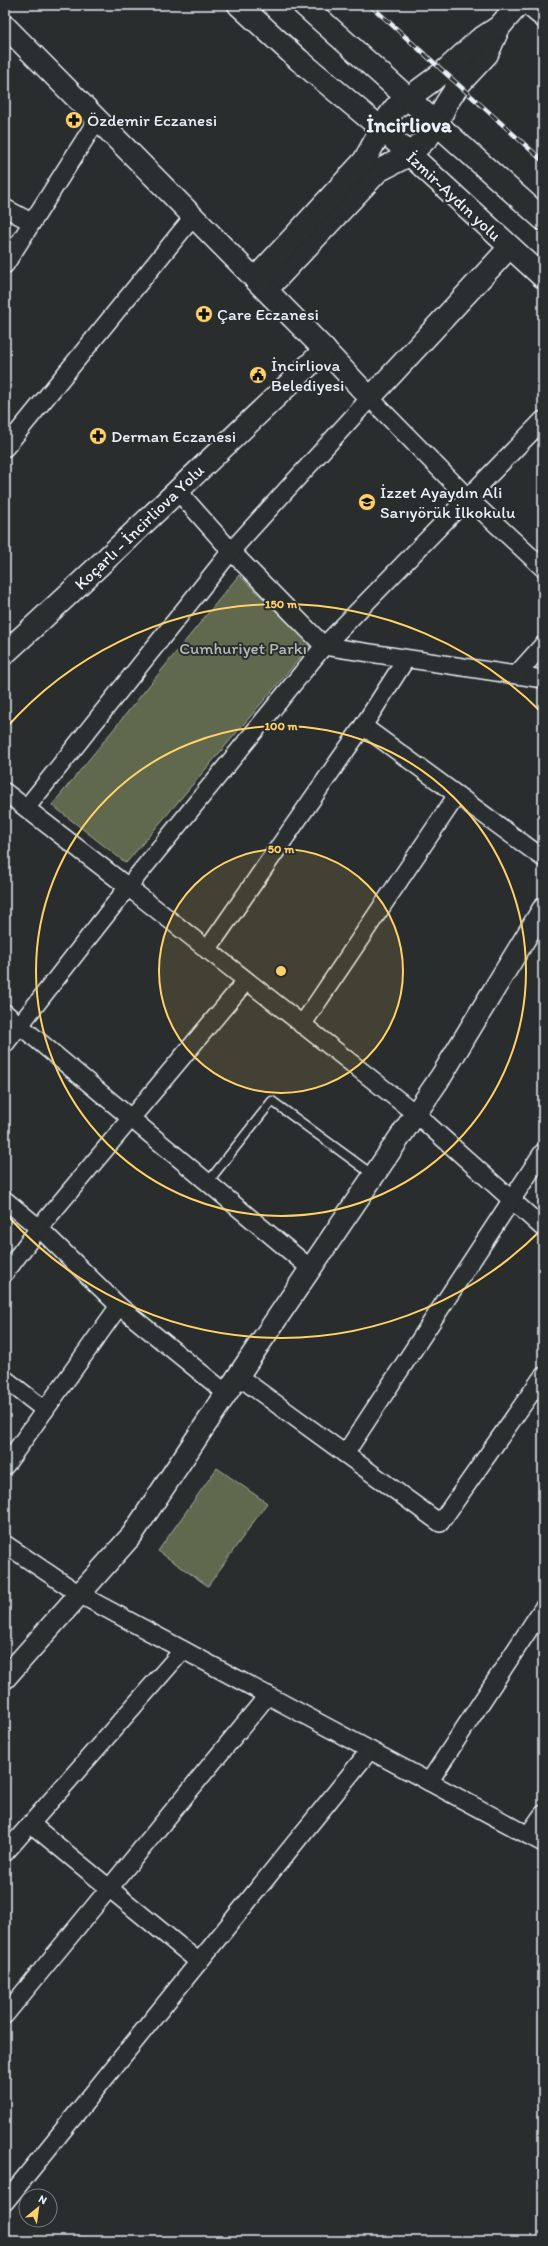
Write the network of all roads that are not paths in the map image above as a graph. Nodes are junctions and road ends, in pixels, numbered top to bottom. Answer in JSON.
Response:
{"nodes":[{"id":1,"x":239,"y":5,"type":"edge"},
{"id":2,"x":304,"y":5,"type":"edge"},
{"id":3,"x":518,"y":5,"type":"edge"},
{"id":4,"x":526,"y":5,"type":"edge"},
{"id":5,"x":543,"y":19,"type":"edge"},
{"id":6,"x":5,"y":26,"type":"edge"},
{"id":7,"x":499,"y":27,"type":"junction"},
{"id":8,"x":408,"y":97,"type":"junction"},
{"id":9,"x":98,"y":120,"type":"junction"},
{"id":10,"x":437,"y":124,"type":"junction"},
{"id":11,"x":383,"y":130,"type":"junction"},
{"id":12,"x":409,"y":155,"type":"junction"},
{"id":13,"x":5,"y":208,"type":"edge"},
{"id":14,"x":193,"y":216,"type":"junction"},
{"id":15,"x":543,"y":219,"type":"edge"},
{"id":16,"x":32,"y":222,"type":"junction"},
{"id":17,"x":509,"y":248,"type":"junction"},
{"id":18,"x":5,"y":266,"type":"edge"},
{"id":19,"x":543,"y":277,"type":"edge"},
{"id":20,"x":260,"y":284,"type":"junction"},
{"id":21,"x":325,"y":350,"type":"junction"},
{"id":22,"x":370,"y":398,"type":"junction"},
{"id":23,"x":543,"y":420,"type":"edge"},
{"id":24,"x":6,"y":444,"type":"edge"},
{"id":25,"x":177,"y":490,"type":"junction"},
{"id":26,"x":467,"y":497,"type":"junction"},
{"id":27,"x":231,"y":551,"type":"junction"},
{"id":28,"x":543,"y":568,"type":"edge"},
{"id":29,"x":543,"y":645,"type":"edge"},
{"id":30,"x":324,"y":646,"type":"junction"},
{"id":31,"x":5,"y":653,"type":"edge"},
{"id":32,"x":406,"y":659,"type":"junction"},
{"id":33,"x":516,"y":675,"type":"junction"},
{"id":34,"x":543,"y":679,"type":"edge"},
{"id":35,"x":363,"y":726,"type":"junction"},
{"id":36,"x":5,"y":792,"type":"edge"},
{"id":37,"x":456,"y":795,"type":"junction"},
{"id":38,"x":27,"y":807,"type":"junction"},
{"id":39,"x":543,"y":858,"type":"edge"},
{"id":40,"x":128,"y":887,"type":"junction"},
{"id":41,"x":543,"y":909,"type":"edge"},
{"id":42,"x":207,"y":950,"type":"junction"},
{"id":43,"x":246,"y":981,"type":"junction"},
{"id":44,"x":5,"y":1013,"type":"edge"},
{"id":45,"x":20,"y":1025,"type":"junction"},
{"id":46,"x":302,"y":1025,"type":"junction"},
{"id":47,"x":5,"y":1044,"type":"edge"},
{"id":48,"x":416,"y":1114,"type":"junction"},
{"id":49,"x":130,"y":1118,"type":"junction"},
{"id":50,"x":543,"y":1152,"type":"edge"},
{"id":51,"x":374,"y":1176,"type":"junction"},
{"id":52,"x":208,"y":1182,"type":"junction"},
{"id":53,"x":5,"y":1200,"type":"edge"},
{"id":54,"x":512,"y":1200,"type":"junction"},
{"id":55,"x":39,"y":1228,"type":"junction"},
{"id":56,"x":543,"y":1228,"type":"edge"},
{"id":57,"x":310,"y":1268,"type":"junction"},
{"id":58,"x":5,"y":1273,"type":"edge"},
{"id":59,"x":119,"y":1306,"type":"junction"},
{"id":60,"x":238,"y":1376,"type":"junction"},
{"id":61,"x":543,"y":1376,"type":"edge"},
{"id":62,"x":5,"y":1379,"type":"edge"},
{"id":63,"x":226,"y":1393,"type":"junction"},
{"id":64,"x":45,"y":1410,"type":"junction"},
{"id":65,"x":345,"y":1454,"type":"junction"},
{"id":66,"x":5,"y":1466,"type":"edge"},
{"id":67,"x":5,"y":1544,"type":"edge"},
{"id":68,"x":79,"y":1594,"type":"junction"},
{"id":69,"x":543,"y":1608,"type":"edge"},
{"id":70,"x":183,"y":1650,"type":"junction"},
{"id":71,"x":5,"y":1678,"type":"edge"},
{"id":72,"x":268,"y":1695,"type":"junction"},
{"id":73,"x":370,"y":1750,"type":"junction"},
{"id":74,"x":429,"y":1782,"type":"junction"},
{"id":75,"x":543,"y":1814,"type":"edge"},
{"id":76,"x":31,"y":1824,"type":"junction"},
{"id":77,"x":528,"y":1836,"type":"junction"},
{"id":78,"x":543,"y":1844,"type":"edge"},
{"id":79,"x":5,"y":1853,"type":"edge"},
{"id":80,"x":110,"y":1887,"type":"junction"},
{"id":81,"x":199,"y":1962,"type":"junction"},
{"id":82,"x":5,"y":2015,"type":"edge"},
{"id":83,"x":5,"y":2202,"type":"edge"}],
"edges":[{"from":1,"to":11,"type":"main road","name":"İzmir-Aydın yolu"},
{"from":2,"to":8,"type":"main road"},
{"from":3,"to":7,"type":"main road"},
{"from":4,"to":5,"type":"street"},
{"from":6,"to":9,"type":"street"},
{"from":7,"to":8,"type":"main road"},
{"from":7,"to":10,"type":"main road"},
{"from":8,"to":10,"type":"main road"},
{"from":8,"to":11,"type":"main road"},
{"from":9,"to":14,"type":"street"},
{"from":9,"to":16,"type":"street"},
{"from":10,"to":12,"type":"main road"},
{"from":10,"to":15,"type":"main road"},
{"from":11,"to":12,"type":"main road","name":"İzmir-Aydın yolu"},
{"from":11,"to":20,"type":"main road"},
{"from":12,"to":17,"type":"main road","name":"İzmir-Aydın yolu"},
{"from":12,"to":20,"type":"main road"},
{"from":13,"to":16,"type":"street"},
{"from":14,"to":20,"type":"street"},
{"from":14,"to":24,"type":"street"},
{"from":16,"to":18,"type":"street"},
{"from":17,"to":19,"type":"main road","name":"İzmir-Aydın yolu"},
{"from":17,"to":22,"type":"street"},
{"from":20,"to":21,"type":"main road"},
{"from":21,"to":22,"type":"street"},
{"from":21,"to":25,"type":"main road","name":"Koçarlı - İncirliova Yolu"},
{"from":22,"to":26,"type":"street"},
{"from":22,"to":27,"type":"street"},
{"from":23,"to":26,"type":"street"},
{"from":25,"to":27,"type":"street"},
{"from":25,"to":31,"type":"main road","name":"Koçarlı - İncirliova Yolu"},
{"from":26,"to":28,"type":"street"},
{"from":26,"to":30,"type":"street"},
{"from":27,"to":30,"type":"street"},
{"from":27,"to":38,"type":"street"},
{"from":29,"to":33,"type":"street"},
{"from":30,"to":32,"type":"street"},
{"from":30,"to":40,"type":"street"},
{"from":32,"to":33,"type":"street"},
{"from":32,"to":35,"type":"street"},
{"from":33,"to":34,"type":"street"},
{"from":35,"to":37,"type":"street"},
{"from":35,"to":42,"type":"street"},
{"from":36,"to":38,"type":"street"},
{"from":37,"to":39,"type":"street"},
{"from":37,"to":46,"type":"street"},
{"from":38,"to":40,"type":"street"},
{"from":40,"to":42,"type":"street"},
{"from":40,"to":45,"type":"street"},
{"from":41,"to":48,"type":"street"},
{"from":42,"to":43,"type":"street"},
{"from":43,"to":46,"type":"street"},
{"from":43,"to":49,"type":"street"},
{"from":44,"to":45,"type":"street"},
{"from":45,"to":47,"type":"street"},
{"from":45,"to":49,"type":"street"},
{"from":46,"to":48,"type":"street"},
{"from":48,"to":51,"type":"street"},
{"from":48,"to":54,"type":"street"},
{"from":49,"to":52,"type":"street"},
{"from":49,"to":55,"type":"street"},
{"from":50,"to":54,"type":"street"},
{"from":51,"to":52,"type":"lane"},
{"from":51,"to":57,"type":"street"},
{"from":52,"to":57,"type":"street"},
{"from":53,"to":55,"type":"street"},
{"from":54,"to":56,"type":"street"},
{"from":54,"to":65,"type":"street"},
{"from":55,"to":58,"type":"street"},
{"from":55,"to":59,"type":"street"},
{"from":57,"to":60,"type":"street"},
{"from":59,"to":63,"type":"street"},
{"from":59,"to":64,"type":"street"},
{"from":60,"to":63,"type":"street"},
{"from":60,"to":65,"type":"street"},
{"from":61,"to":65,"type":"street"},
{"from":62,"to":64,"type":"street"},
{"from":63,"to":68,"type":"street"},
{"from":64,"to":66,"type":"street"},
{"from":67,"to":68,"type":"street"},
{"from":68,"to":70,"type":"street"},
{"from":68,"to":71,"type":"street"},
{"from":69,"to":74,"type":"street"},
{"from":70,"to":72,"type":"street"},
{"from":70,"to":76,"type":"street"},
{"from":72,"to":73,"type":"street"},
{"from":72,"to":80,"type":"street"},
{"from":73,"to":74,"type":"street"},
{"from":73,"to":81,"type":"street"},
{"from":74,"to":77,"type":"street"},
{"from":75,"to":77,"type":"street"},
{"from":76,"to":79,"type":"street"},
{"from":76,"to":80,"type":"street"},
{"from":77,"to":78,"type":"street"},
{"from":80,"to":81,"type":"street"},
{"from":80,"to":82,"type":"street"},
{"from":81,"to":83,"type":"street"}]}
